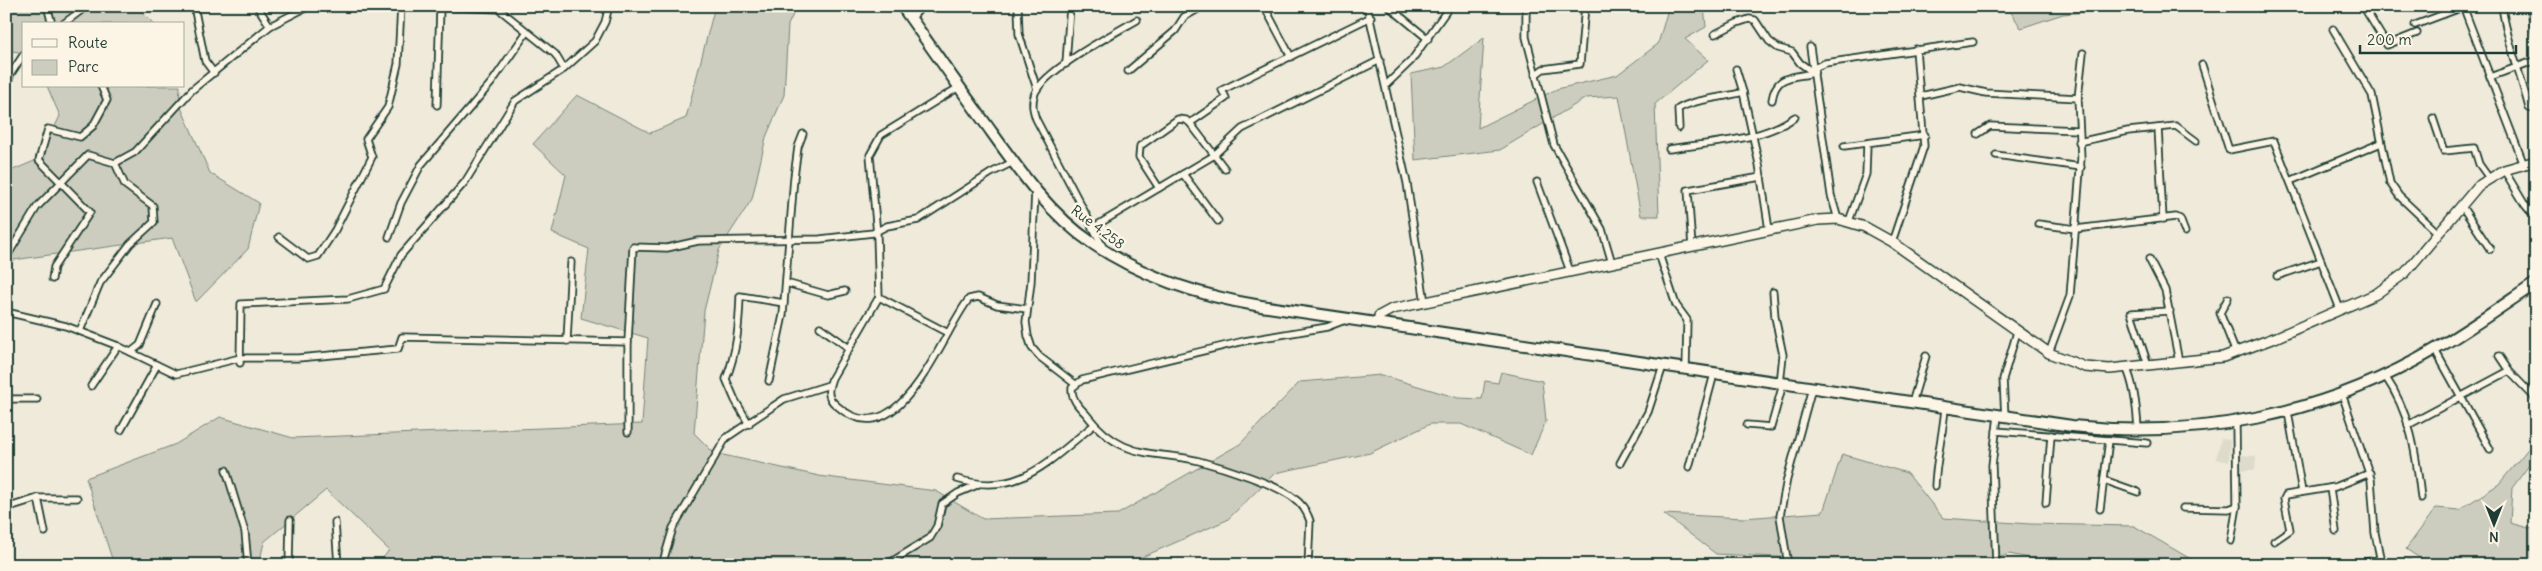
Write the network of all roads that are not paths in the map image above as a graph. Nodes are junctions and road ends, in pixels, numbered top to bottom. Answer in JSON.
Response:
{"nodes":[{"id":1,"x":47,"y":6,"type":"edge"},
{"id":2,"x":87,"y":6,"type":"edge"},
{"id":3,"x":194,"y":6,"type":"edge"},
{"id":4,"x":257,"y":6,"type":"edge"},
{"id":5,"x":309,"y":6,"type":"edge"},
{"id":6,"x":401,"y":6,"type":"edge"},
{"id":7,"x":430,"y":6,"type":"edge"},
{"id":8,"x":609,"y":6,"type":"edge"},
{"id":9,"x":902,"y":6,"type":"edge"},
{"id":10,"x":922,"y":6,"type":"edge"},
{"id":11,"x":1018,"y":6,"type":"edge"},
{"id":12,"x":1070,"y":6,"type":"edge"},
{"id":13,"x":1203,"y":6,"type":"edge"},
{"id":14,"x":1264,"y":6,"type":"edge"},
{"id":15,"x":1367,"y":6,"type":"edge"},
{"id":16,"x":1388,"y":6,"type":"edge"},
{"id":17,"x":1450,"y":6,"type":"edge"},
{"id":18,"x":1526,"y":6,"type":"edge"},
{"id":19,"x":1585,"y":6,"type":"edge"},
{"id":20,"x":2363,"y":6,"type":"edge"},
{"id":21,"x":2502,"y":6,"type":"edge"},
{"id":22,"x":2530,"y":6,"type":"edge"},
{"id":23,"x":440,"y":7,"type":"edge"},
{"id":24,"x":2463,"y":7,"type":"edge"},
{"id":25,"x":1371,"y":17,"type":"junction"},
{"id":26,"x":911,"y":19,"type":"junction"},
{"id":27,"x":1137,"y":20,"type":"dead end"},
{"id":28,"x":51,"y":22,"type":"edge"},
{"id":29,"x":66,"y":22,"type":"edge"},
{"id":30,"x":2415,"y":25,"type":"dead end"},
{"id":31,"x":270,"y":26,"type":"junction"},
{"id":32,"x":2333,"y":30,"type":"dead end"},
{"id":33,"x":526,"y":32,"type":"junction"},
{"id":34,"x":2417,"y":33,"type":"dead end"},
{"id":35,"x":1715,"y":34,"type":"dead end"},
{"id":36,"x":2536,"y":35,"type":"edge"},
{"id":37,"x":1428,"y":38,"type":"junction"},
{"id":38,"x":1973,"y":42,"type":"dead end"},
{"id":39,"x":1810,"y":47,"type":"dead end"},
{"id":40,"x":1916,"y":49,"type":"junction"},
{"id":41,"x":2082,"y":53,"type":"dead end"},
{"id":42,"x":22,"y":57,"type":"edge"},
{"id":43,"x":1291,"y":57,"type":"junction"},
{"id":44,"x":1380,"y":60,"type":"junction"},
{"id":45,"x":2536,"y":60,"type":"edge"},
{"id":46,"x":1066,"y":64,"type":"junction"},
{"id":47,"x":2202,"y":65,"type":"dead end"},
{"id":48,"x":2519,"y":67,"type":"junction"},
{"id":49,"x":564,"y":69,"type":"junction"},
{"id":50,"x":1736,"y":69,"type":"dead end"},
{"id":51,"x":1128,"y":71,"type":"dead end"},
{"id":52,"x":214,"y":73,"type":"junction"},
{"id":53,"x":1814,"y":73,"type":"junction"},
{"id":54,"x":1535,"y":75,"type":"junction"},
{"id":55,"x":2490,"y":77,"type":"junction"},
{"id":56,"x":1386,"y":85,"type":"junction"},
{"id":57,"x":959,"y":87,"type":"junction"},
{"id":58,"x":102,"y":88,"type":"edge"},
{"id":59,"x":1037,"y":89,"type":"junction"},
{"id":60,"x":1743,"y":92,"type":"junction"},
{"id":61,"x":6,"y":95,"type":"edge"},
{"id":62,"x":1921,"y":96,"type":"junction"},
{"id":63,"x":2078,"y":98,"type":"junction"},
{"id":64,"x":1772,"y":100,"type":"dead end"},
{"id":65,"x":437,"y":104,"type":"dead end"},
{"id":66,"x":2536,"y":110,"type":"edge"},
{"id":67,"x":1795,"y":117,"type":"dead end"},
{"id":68,"x":2434,"y":118,"type":"dead end"},
{"id":69,"x":1190,"y":123,"type":"junction"},
{"id":70,"x":1679,"y":128,"type":"dead end"},
{"id":71,"x":2158,"y":128,"type":"junction"},
{"id":72,"x":2078,"y":130,"type":"junction"},
{"id":73,"x":803,"y":134,"type":"dead end"},
{"id":74,"x":1978,"y":134,"type":"dead end"},
{"id":75,"x":1925,"y":135,"type":"junction"},
{"id":76,"x":1751,"y":136,"type":"junction"},
{"id":77,"x":2196,"y":141,"type":"dead end"},
{"id":78,"x":2079,"y":142,"type":"junction"},
{"id":79,"x":2381,"y":143,"type":"junction"},
{"id":80,"x":1867,"y":144,"type":"junction"},
{"id":81,"x":1844,"y":146,"type":"dead end"},
{"id":82,"x":1669,"y":149,"type":"dead end"},
{"id":83,"x":1996,"y":155,"type":"dead end"},
{"id":84,"x":1213,"y":156,"type":"junction"},
{"id":85,"x":2536,"y":161,"type":"edge"},
{"id":86,"x":1013,"y":162,"type":"junction"},
{"id":87,"x":115,"y":163,"type":"junction"},
{"id":88,"x":2524,"y":164,"type":"junction"},
{"id":89,"x":2081,"y":167,"type":"junction"},
{"id":90,"x":1225,"y":169,"type":"dead end"},
{"id":91,"x":2504,"y":170,"type":"junction"},
{"id":92,"x":1183,"y":174,"type":"junction"},
{"id":93,"x":1761,"y":177,"type":"junction"},
{"id":94,"x":2489,"y":178,"type":"junction"},
{"id":95,"x":2290,"y":181,"type":"junction"},
{"id":96,"x":1536,"y":182,"type":"dead end"},
{"id":97,"x":62,"y":183,"type":"junction"},
{"id":98,"x":1159,"y":188,"type":"junction"},
{"id":99,"x":1035,"y":189,"type":"junction"},
{"id":100,"x":2461,"y":205,"type":"junction"},
{"id":101,"x":2536,"y":218,"type":"edge"},
{"id":102,"x":1838,"y":219,"type":"junction"},
{"id":103,"x":2162,"y":219,"type":"junction"},
{"id":104,"x":1218,"y":221,"type":"dead end"},
{"id":105,"x":1849,"y":221,"type":"junction"},
{"id":106,"x":2038,"y":224,"type":"dead end"},
{"id":107,"x":1092,"y":228,"type":"junction"},
{"id":108,"x":2076,"y":229,"type":"junction"},
{"id":109,"x":1769,"y":230,"type":"junction"},
{"id":110,"x":877,"y":232,"type":"junction"},
{"id":111,"x":2184,"y":232,"type":"dead end"},
{"id":112,"x":2437,"y":232,"type":"junction"},
{"id":113,"x":279,"y":237,"type":"dead end"},
{"id":114,"x":389,"y":237,"type":"dead end"},
{"id":115,"x":791,"y":239,"type":"junction"},
{"id":116,"x":1892,"y":242,"type":"junction"},
{"id":117,"x":1692,"y":247,"type":"junction"},
{"id":118,"x":2490,"y":249,"type":"dead end"},
{"id":119,"x":1105,"y":251,"type":"junction"},
{"id":120,"x":1659,"y":254,"type":"junction"},
{"id":121,"x":6,"y":258,"type":"edge"},
{"id":122,"x":2150,"y":259,"type":"dead end"},
{"id":123,"x":2321,"y":261,"type":"junction"},
{"id":124,"x":571,"y":262,"type":"dead end"},
{"id":125,"x":1612,"y":263,"type":"junction"},
{"id":126,"x":1570,"y":271,"type":"junction"},
{"id":127,"x":2277,"y":276,"type":"dead end"},
{"id":128,"x":52,"y":279,"type":"dead end"},
{"id":129,"x":786,"y":283,"type":"junction"},
{"id":130,"x":2536,"y":283,"type":"edge"},
{"id":131,"x":845,"y":291,"type":"dead end"},
{"id":132,"x":1773,"y":292,"type":"dead end"},
{"id":133,"x":879,"y":297,"type":"junction"},
{"id":134,"x":2228,"y":298,"type":"dead end"},
{"id":135,"x":784,"y":302,"type":"junction"},
{"id":136,"x":1425,"y":303,"type":"junction"},
{"id":137,"x":157,"y":304,"type":"dead end"},
{"id":138,"x":2340,"y":309,"type":"junction"},
{"id":139,"x":1027,"y":310,"type":"junction"},
{"id":140,"x":2170,"y":311,"type":"junction"},
{"id":141,"x":6,"y":312,"type":"edge"},
{"id":142,"x":1346,"y":319,"type":"junction"},
{"id":143,"x":1376,"y":320,"type":"junction"},
{"id":144,"x":820,"y":327,"type":"dead end"},
{"id":145,"x":80,"y":331,"type":"junction"},
{"id":146,"x":2017,"y":332,"type":"junction"},
{"id":147,"x":948,"y":333,"type":"junction"},
{"id":148,"x":567,"y":341,"type":"junction"},
{"id":149,"x":628,"y":342,"type":"junction"},
{"id":150,"x":118,"y":346,"type":"junction"},
{"id":151,"x":849,"y":348,"type":"junction"},
{"id":152,"x":2435,"y":350,"type":"junction"},
{"id":153,"x":131,"y":352,"type":"junction"},
{"id":154,"x":2049,"y":353,"type":"junction"},
{"id":155,"x":2236,"y":353,"type":"junction"},
{"id":156,"x":1926,"y":356,"type":"dead end"},
{"id":157,"x":2499,"y":356,"type":"dead end"},
{"id":158,"x":240,"y":361,"type":"junction"},
{"id":159,"x":2179,"y":362,"type":"junction"},
{"id":160,"x":157,"y":365,"type":"junction"},
{"id":161,"x":2148,"y":365,"type":"junction"},
{"id":162,"x":1663,"y":366,"type":"junction"},
{"id":163,"x":2126,"y":367,"type":"junction"},
{"id":164,"x":1686,"y":369,"type":"junction"},
{"id":165,"x":2508,"y":371,"type":"junction"},
{"id":166,"x":1714,"y":374,"type":"junction"},
{"id":167,"x":2386,"y":376,"type":"junction"},
{"id":168,"x":769,"y":381,"type":"dead end"},
{"id":169,"x":829,"y":384,"type":"junction"},
{"id":170,"x":1075,"y":384,"type":"junction"},
{"id":171,"x":1781,"y":384,"type":"junction"},
{"id":172,"x":91,"y":386,"type":"dead end"},
{"id":173,"x":1812,"y":388,"type":"junction"},
{"id":174,"x":2342,"y":394,"type":"junction"},
{"id":175,"x":2460,"y":398,"type":"junction"},
{"id":176,"x":6,"y":399,"type":"edge"},
{"id":177,"x":37,"y":399,"type":"dead end"},
{"id":178,"x":2536,"y":399,"type":"edge"},
{"id":179,"x":1912,"y":403,"type":"junction"},
{"id":180,"x":1945,"y":408,"type":"junction"},
{"id":181,"x":2288,"y":412,"type":"junction"},
{"id":182,"x":2002,"y":416,"type":"junction"},
{"id":183,"x":2236,"y":423,"type":"junction"},
{"id":184,"x":749,"y":424,"type":"junction"},
{"id":185,"x":1094,"y":425,"type":"junction"},
{"id":186,"x":1747,"y":425,"type":"dead end"},
{"id":187,"x":2408,"y":425,"type":"junction"},
{"id":188,"x":121,"y":430,"type":"dead end"},
{"id":189,"x":2138,"y":430,"type":"junction"},
{"id":190,"x":1996,"y":431,"type":"junction"},
{"id":191,"x":628,"y":432,"type":"dead end"},
{"id":192,"x":2051,"y":436,"type":"junction"},
{"id":193,"x":2109,"y":440,"type":"junction"},
{"id":194,"x":2147,"y":443,"type":"dead end"},
{"id":195,"x":2490,"y":449,"type":"dead end"},
{"id":196,"x":1620,"y":463,"type":"dead end"},
{"id":197,"x":1689,"y":466,"type":"dead end"},
{"id":198,"x":226,"y":470,"type":"dead end"},
{"id":199,"x":2370,"y":473,"type":"junction"},
{"id":200,"x":957,"y":479,"type":"dead end"},
{"id":201,"x":2104,"y":480,"type":"junction"},
{"id":202,"x":978,"y":485,"type":"junction"},
{"id":203,"x":1934,"y":486,"type":"dead end"},
{"id":204,"x":2330,"y":488,"type":"junction"},
{"id":205,"x":2138,"y":492,"type":"dead end"},
{"id":206,"x":2302,"y":492,"type":"junction"},
{"id":207,"x":38,"y":498,"type":"junction"},
{"id":208,"x":77,"y":498,"type":"dead end"},
{"id":209,"x":2421,"y":498,"type":"dead end"},
{"id":210,"x":2046,"y":502,"type":"dead end"},
{"id":211,"x":2237,"y":506,"type":"junction"},
{"id":212,"x":6,"y":508,"type":"edge"},
{"id":213,"x":2183,"y":508,"type":"dead end"},
{"id":214,"x":2100,"y":509,"type":"dead end"},
{"id":215,"x":290,"y":520,"type":"dead end"},
{"id":216,"x":334,"y":522,"type":"dead end"},
{"id":217,"x":2336,"y":531,"type":"dead end"},
{"id":218,"x":45,"y":532,"type":"dead end"},
{"id":219,"x":2274,"y":541,"type":"dead end"},
{"id":220,"x":2231,"y":542,"type":"dead end"},
{"id":221,"x":248,"y":565,"type":"edge"},
{"id":222,"x":289,"y":565,"type":"edge"},
{"id":223,"x":338,"y":565,"type":"edge"},
{"id":224,"x":662,"y":565,"type":"edge"},
{"id":225,"x":886,"y":565,"type":"edge"},
{"id":226,"x":1308,"y":565,"type":"edge"},
{"id":227,"x":1788,"y":565,"type":"edge"},
{"id":228,"x":1996,"y":565,"type":"edge"},
{"id":229,"x":2357,"y":565,"type":"edge"}],
"edges":[{"from":1,"to":28,"type":"street"},
{"from":2,"to":29,"type":"street"},
{"from":3,"to":52,"type":"street"},
{"from":4,"to":31,"type":"street"},
{"from":5,"to":31,"type":"street"},
{"from":6,"to":113,"type":"street"},
{"from":7,"to":23,"type":"street"},
{"from":8,"to":49,"type":"street"},
{"from":9,"to":26,"type":"highway","name":"Rue 4.258"},
{"from":10,"to":26,"type":"street"},
{"from":11,"to":59,"type":"street"},
{"from":12,"to":46,"type":"street"},
{"from":13,"to":51,"type":"street"},
{"from":14,"to":43,"type":"street"},
{"from":15,"to":25,"type":"street"},
{"from":16,"to":37,"type":"street"},
{"from":17,"to":37,"type":"street"},
{"from":18,"to":54,"type":"street"},
{"from":19,"to":54,"type":"street"},
{"from":20,"to":34,"type":"street"},
{"from":21,"to":48,"type":"street"},
{"from":22,"to":36,"type":"street"},
{"from":23,"to":33,"type":"street"},
{"from":23,"to":65,"type":"street"},
{"from":24,"to":30,"type":"street"},
{"from":24,"to":55,"type":"street"},
{"from":25,"to":43,"type":"street"},
{"from":25,"to":44,"type":"street"},
{"from":26,"to":57,"type":"highway","name":"Rue 4.258"},
{"from":27,"to":46,"type":"street"},
{"from":31,"to":52,"type":"street"},
{"from":32,"to":79,"type":"street"},
{"from":33,"to":49,"type":"street"},
{"from":33,"to":114,"type":"street"},
{"from":35,"to":53,"type":"street"},
{"from":37,"to":56,"type":"street"},
{"from":38,"to":40,"type":"street"},
{"from":39,"to":53,"type":"street"},
{"from":40,"to":53,"type":"street"},
{"from":40,"to":62,"type":"street"},
{"from":41,"to":63,"type":"street"},
{"from":42,"to":61,"type":"street"},
{"from":43,"to":69,"type":"street"},
{"from":44,"to":56,"type":"street"},
{"from":44,"to":84,"type":"street"},
{"from":45,"to":48,"type":"street"},
{"from":46,"to":59,"type":"street"},
{"from":47,"to":95,"type":"street"},
{"from":48,"to":55,"type":"street"},
{"from":48,"to":66,"type":"street"},
{"from":49,"to":158,"type":"street"},
{"from":50,"to":60,"type":"street"},
{"from":52,"to":87,"type":"street"},
{"from":53,"to":64,"type":"street"},
{"from":53,"to":102,"type":"street"},
{"from":54,"to":125,"type":"street"},
{"from":55,"to":88,"type":"street"},
{"from":56,"to":136,"type":"street"},
{"from":57,"to":86,"type":"highway","name":"Rue 4.258"},
{"from":57,"to":110,"type":"street"},
{"from":58,"to":97,"type":"street"},
{"from":59,"to":107,"type":"street"},
{"from":60,"to":70,"type":"street"},
{"from":60,"to":76,"type":"street"},
{"from":62,"to":63,"type":"street"},
{"from":62,"to":75,"type":"street"},
{"from":63,"to":72,"type":"street"},
{"from":67,"to":76,"type":"street"},
{"from":68,"to":94,"type":"street"},
{"from":69,"to":84,"type":"street"},
{"from":69,"to":98,"type":"street"},
{"from":71,"to":77,"type":"street"},
{"from":71,"to":78,"type":"street"},
{"from":71,"to":103,"type":"street"},
{"from":72,"to":74,"type":"street"},
{"from":72,"to":78,"type":"street"},
{"from":73,"to":115,"type":"street"},
{"from":75,"to":80,"type":"street"},
{"from":75,"to":116,"type":"street"},
{"from":76,"to":82,"type":"street"},
{"from":76,"to":93,"type":"street"},
{"from":78,"to":89,"type":"street"},
{"from":79,"to":95,"type":"street"},
{"from":79,"to":112,"type":"street"},
{"from":80,"to":81,"type":"street"},
{"from":80,"to":105,"type":"street"},
{"from":83,"to":89,"type":"street"},
{"from":84,"to":90,"type":"street"},
{"from":84,"to":92,"type":"street"},
{"from":85,"to":88,"type":"main road"},
{"from":86,"to":99,"type":"highway","name":"Rue 4.258"},
{"from":86,"to":110,"type":"street"},
{"from":87,"to":97,"type":"street"},
{"from":87,"to":145,"type":"street"},
{"from":88,"to":91,"type":"main road"},
{"from":89,"to":108,"type":"street"},
{"from":91,"to":94,"type":"main road"},
{"from":91,"to":101,"type":"street"},
{"from":92,"to":98,"type":"street"},
{"from":92,"to":104,"type":"street"},
{"from":93,"to":109,"type":"street"},
{"from":93,"to":117,"type":"street"},
{"from":94,"to":100,"type":"main road"},
{"from":95,"to":123,"type":"street"},
{"from":96,"to":126,"type":"street"},
{"from":97,"to":121,"type":"street"},
{"from":97,"to":128,"type":"street"},
{"from":98,"to":107,"type":"street"},
{"from":99,"to":119,"type":"highway","name":"Rue 4.258"},
{"from":99,"to":139,"type":"street"},
{"from":100,"to":112,"type":"main road"},
{"from":100,"to":118,"type":"street"},
{"from":102,"to":105,"type":"main road"},
{"from":102,"to":109,"type":"main road"},
{"from":103,"to":108,"type":"street"},
{"from":103,"to":111,"type":"street"},
{"from":105,"to":116,"type":"main road"},
{"from":106,"to":108,"type":"street"},
{"from":107,"to":119,"type":"street"},
{"from":108,"to":154,"type":"street"},
{"from":109,"to":117,"type":"main road"},
{"from":110,"to":115,"type":"street"},
{"from":110,"to":133,"type":"street"},
{"from":112,"to":138,"type":"main road"},
{"from":115,"to":129,"type":"street"},
{"from":115,"to":149,"type":"street"},
{"from":116,"to":146,"type":"main road"},
{"from":117,"to":120,"type":"main road"},
{"from":119,"to":142,"type":"highway","name":"Rue 4.258"},
{"from":120,"to":125,"type":"main road"},
{"from":120,"to":164,"type":"street"},
{"from":122,"to":140,"type":"street"},
{"from":123,"to":127,"type":"street"},
{"from":123,"to":138,"type":"street"},
{"from":124,"to":148,"type":"street"},
{"from":125,"to":126,"type":"main road"},
{"from":126,"to":136,"type":"main road"},
{"from":129,"to":131,"type":"street"},
{"from":129,"to":135,"type":"street"},
{"from":130,"to":152,"type":"highway","name":"Rue 4.258"},
{"from":132,"to":171,"type":"street"},
{"from":133,"to":147,"type":"street"},
{"from":133,"to":151,"type":"street"},
{"from":134,"to":155,"type":"street"},
{"from":135,"to":168,"type":"street"},
{"from":135,"to":184,"type":"street"},
{"from":136,"to":143,"type":"main road"},
{"from":137,"to":153,"type":"street"},
{"from":138,"to":155,"type":"main road"},
{"from":139,"to":147,"type":"street"},
{"from":139,"to":170,"type":"street"},
{"from":140,"to":159,"type":"street"},
{"from":140,"to":161,"type":"street"},
{"from":141,"to":145,"type":"street"},
{"from":142,"to":143,"type":"highway","name":"Rue 4.258"},
{"from":142,"to":170,"type":"street"},
{"from":143,"to":162,"type":"highway","name":"Rue 4.258"},
{"from":144,"to":151,"type":"street"},
{"from":145,"to":150,"type":"street"},
{"from":146,"to":154,"type":"main road"},
{"from":146,"to":182,"type":"street"},
{"from":147,"to":169,"type":"street"},
{"from":148,"to":149,"type":"street"},
{"from":148,"to":158,"type":"street"},
{"from":149,"to":191,"type":"street"},
{"from":150,"to":153,"type":"street"},
{"from":150,"to":172,"type":"street"},
{"from":151,"to":169,"type":"street"},
{"from":152,"to":167,"type":"highway","name":"Rue 4.258"},
{"from":152,"to":175,"type":"street"},
{"from":153,"to":160,"type":"street"},
{"from":154,"to":163,"type":"main road"},
{"from":155,"to":159,"type":"main road"},
{"from":156,"to":179,"type":"street"},
{"from":157,"to":165,"type":"street"},
{"from":158,"to":160,"type":"street"},
{"from":159,"to":161,"type":"main road"},
{"from":160,"to":188,"type":"street"},
{"from":161,"to":163,"type":"main road"},
{"from":162,"to":164,"type":"highway","name":"Rue 4.258"},
{"from":162,"to":196,"type":"street"},
{"from":163,"to":189,"type":"street"},
{"from":164,"to":166,"type":"highway","name":"Rue 4.258"},
{"from":165,"to":175,"type":"street"},
{"from":165,"to":178,"type":"street"},
{"from":166,"to":171,"type":"highway","name":"Rue 4.258"},
{"from":166,"to":197,"type":"street"},
{"from":167,"to":174,"type":"highway","name":"Rue 4.258"},
{"from":167,"to":187,"type":"street"},
{"from":169,"to":184,"type":"street"},
{"from":170,"to":185,"type":"street"},
{"from":171,"to":173,"type":"highway","name":"Rue 4.258"},
{"from":171,"to":186,"type":"street"},
{"from":173,"to":179,"type":"highway","name":"Rue 4.258"},
{"from":173,"to":227,"type":"street"},
{"from":174,"to":181,"type":"highway","name":"Rue 4.258"},
{"from":174,"to":199,"type":"street"},
{"from":175,"to":187,"type":"street"},
{"from":175,"to":195,"type":"street"},
{"from":176,"to":177,"type":"street"},
{"from":179,"to":180,"type":"highway","name":"Rue 4.258"},
{"from":180,"to":182,"type":"highway","name":"Rue 4.258"},
{"from":180,"to":203,"type":"street"},
{"from":181,"to":183,"type":"highway","name":"Rue 4.258"},
{"from":181,"to":206,"type":"street"},
{"from":182,"to":189,"type":"highway","name":"Rue 4.258"},
{"from":182,"to":190,"type":"street"},
{"from":183,"to":189,"type":"highway","name":"Rue 4.258"},
{"from":183,"to":211,"type":"street"},
{"from":184,"to":224,"type":"street"},
{"from":185,"to":202,"type":"street"},
{"from":185,"to":226,"type":"street"},
{"from":187,"to":209,"type":"street"},
{"from":190,"to":192,"type":"street"},
{"from":190,"to":228,"type":"street"},
{"from":192,"to":193,"type":"street"},
{"from":192,"to":210,"type":"street"},
{"from":193,"to":194,"type":"street"},
{"from":193,"to":201,"type":"street"},
{"from":198,"to":221,"type":"street"},
{"from":199,"to":204,"type":"street"},
{"from":199,"to":229,"type":"street"},
{"from":200,"to":202,"type":"street"},
{"from":201,"to":205,"type":"street"},
{"from":201,"to":214,"type":"street"},
{"from":202,"to":225,"type":"street"},
{"from":204,"to":206,"type":"street"},
{"from":204,"to":217,"type":"street"},
{"from":206,"to":219,"type":"street"},
{"from":207,"to":208,"type":"street"},
{"from":207,"to":212,"type":"street"},
{"from":207,"to":218,"type":"street"},
{"from":211,"to":213,"type":"street"},
{"from":211,"to":220,"type":"street"},
{"from":215,"to":222,"type":"street"},
{"from":216,"to":223,"type":"street"}]}
